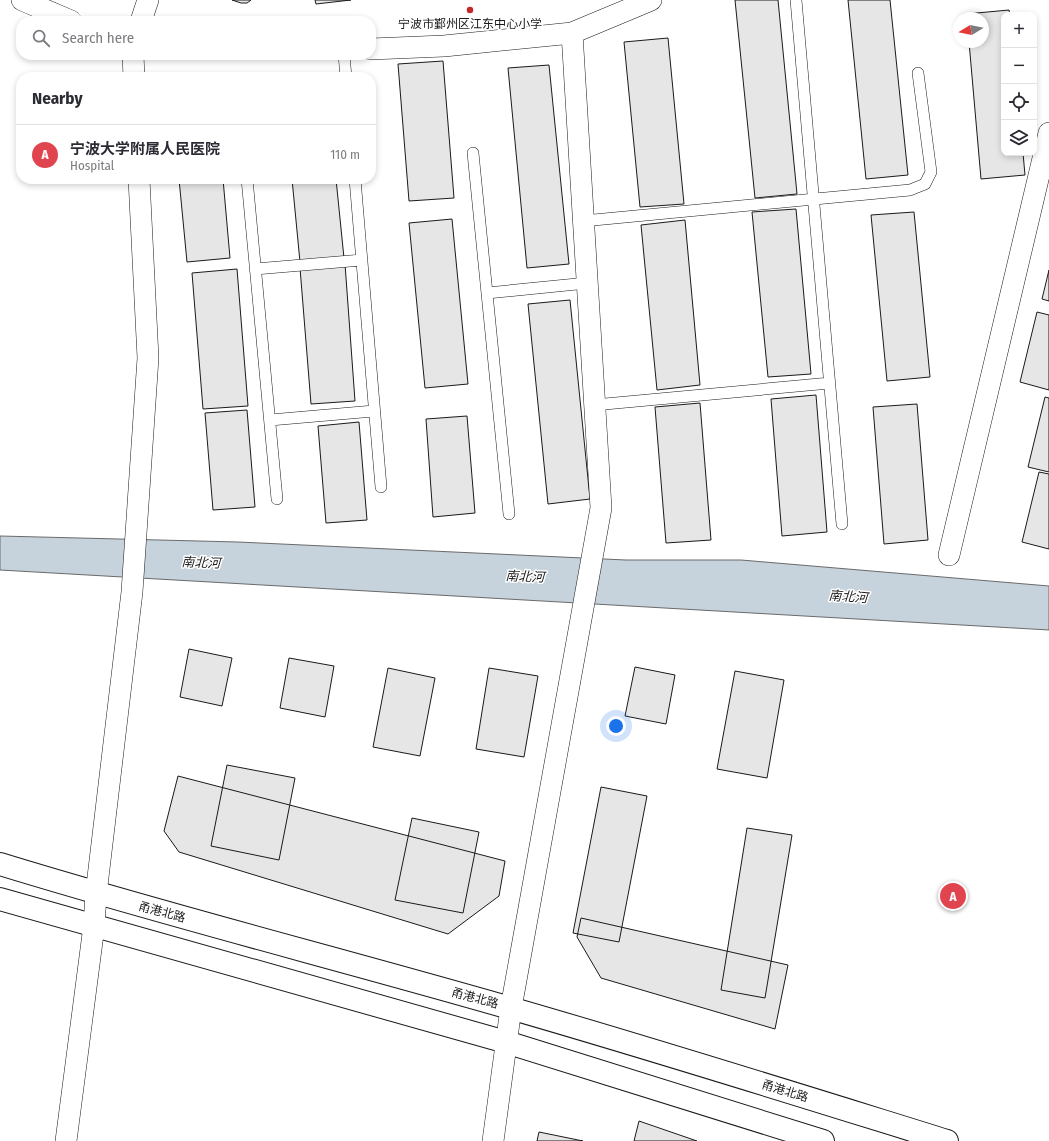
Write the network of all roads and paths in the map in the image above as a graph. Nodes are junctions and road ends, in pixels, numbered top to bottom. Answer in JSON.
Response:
{"nodes":[{"id":1,"x":22,"y":0,"type":"edge"},
{"id":2,"x":148,"y":0,"type":"edge"},
{"id":3,"x":651,"y":0,"type":"edge"},
{"id":4,"x":796,"y":0,"type":"edge"},
{"id":5,"x":59,"y":16,"type":"edge"},
{"id":6,"x":143,"y":16,"type":"edge"},
{"id":7,"x":572,"y":33,"type":"junction"},
{"id":8,"x":376,"y":49,"type":"edge"},
{"id":9,"x":133,"y":60,"type":"edge"},
{"id":10,"x":344,"y":60,"type":"edge"},
{"id":11,"x":134,"y":72,"type":"edge"},
{"id":12,"x":346,"y":72,"type":"edge"},
{"id":13,"x":918,"y":73,"type":"dead end"},
{"id":14,"x":1049,"y":133,"type":"edge"},
{"id":15,"x":473,"y":153,"type":"dead end"},
{"id":16,"x":139,"y":184,"type":"edge"},
{"id":17,"x":247,"y":184,"type":"edge"},
{"id":18,"x":355,"y":184,"type":"edge"},
{"id":19,"x":813,"y":198,"type":"junction"},
{"id":20,"x":583,"y":221,"type":"junction"},
{"id":21,"x":362,"y":260,"type":"junction"},
{"id":22,"x":256,"y":269,"type":"junction"},
{"id":23,"x":587,"y":283,"type":"junction"},
{"id":24,"x":487,"y":293,"type":"junction"},
{"id":25,"x":830,"y":383,"type":"junction"},
{"id":26,"x":594,"y":405,"type":"junction"},
{"id":27,"x":374,"y":411,"type":"junction"},
{"id":28,"x":270,"y":420,"type":"junction"},
{"id":29,"x":381,"y":488,"type":"dead end"},
{"id":30,"x":277,"y":500,"type":"dead end"},
{"id":31,"x":509,"y":514,"type":"dead end"},
{"id":32,"x":842,"y":524,"type":"dead end"},
{"id":33,"x":949,"y":555,"type":"dead end"},
{"id":34,"x":0,"y":864,"type":"edge"},
{"id":35,"x":96,"y":894,"type":"junction"},
{"id":36,"x":0,"y":899,"type":"edge"},
{"id":37,"x":94,"y":926,"type":"junction"},
{"id":38,"x":511,"y":1008,"type":"junction"},
{"id":39,"x":506,"y":1042,"type":"junction"},
{"id":40,"x":66,"y":1141,"type":"edge"},
{"id":41,"x":493,"y":1141,"type":"edge"},
{"id":42,"x":823,"y":1141,"type":"edge"},
{"id":43,"x":947,"y":1141,"type":"edge"}],
"edges":[{"from":1,"to":5,"type":"street"},
{"from":2,"to":6,"type":"street"},
{"from":3,"to":7,"type":"street"},
{"from":4,"to":19,"type":"lane"},
{"from":7,"to":8,"type":"street"},
{"from":7,"to":20,"type":"street"},
{"from":9,"to":11,"type":"street"},
{"from":10,"to":12,"type":"lane"},
{"from":13,"to":19,"type":"lane"},
{"from":14,"to":33,"type":"street"},
{"from":15,"to":24,"type":"lane"},
{"from":16,"to":35,"type":"street"},
{"from":17,"to":22,"type":"lane"},
{"from":18,"to":21,"type":"lane"},
{"from":19,"to":20,"type":"lane"},
{"from":19,"to":25,"type":"lane"},
{"from":20,"to":23,"type":"street"},
{"from":21,"to":22,"type":"lane"},
{"from":21,"to":27,"type":"lane"},
{"from":22,"to":28,"type":"lane"},
{"from":23,"to":24,"type":"lane"},
{"from":23,"to":26,"type":"street"},
{"from":24,"to":31,"type":"lane"},
{"from":25,"to":26,"type":"lane"},
{"from":25,"to":32,"type":"lane"},
{"from":26,"to":38,"type":"street"},
{"from":27,"to":28,"type":"lane"},
{"from":27,"to":29,"type":"lane"},
{"from":28,"to":30,"type":"lane"},
{"from":34,"to":35,"type":"main road","name":"甬港北路"},
{"from":35,"to":37,"type":"street"},
{"from":35,"to":38,"type":"main road","name":"甬港北路"},
{"from":36,"to":37,"type":"main road"},
{"from":37,"to":39,"type":"main road"},
{"from":37,"to":40,"type":"street"},
{"from":38,"to":39,"type":"street"},
{"from":38,"to":43,"type":"main road","name":"甬港北路"},
{"from":39,"to":41,"type":"street"},
{"from":39,"to":42,"type":"main road"}]}
